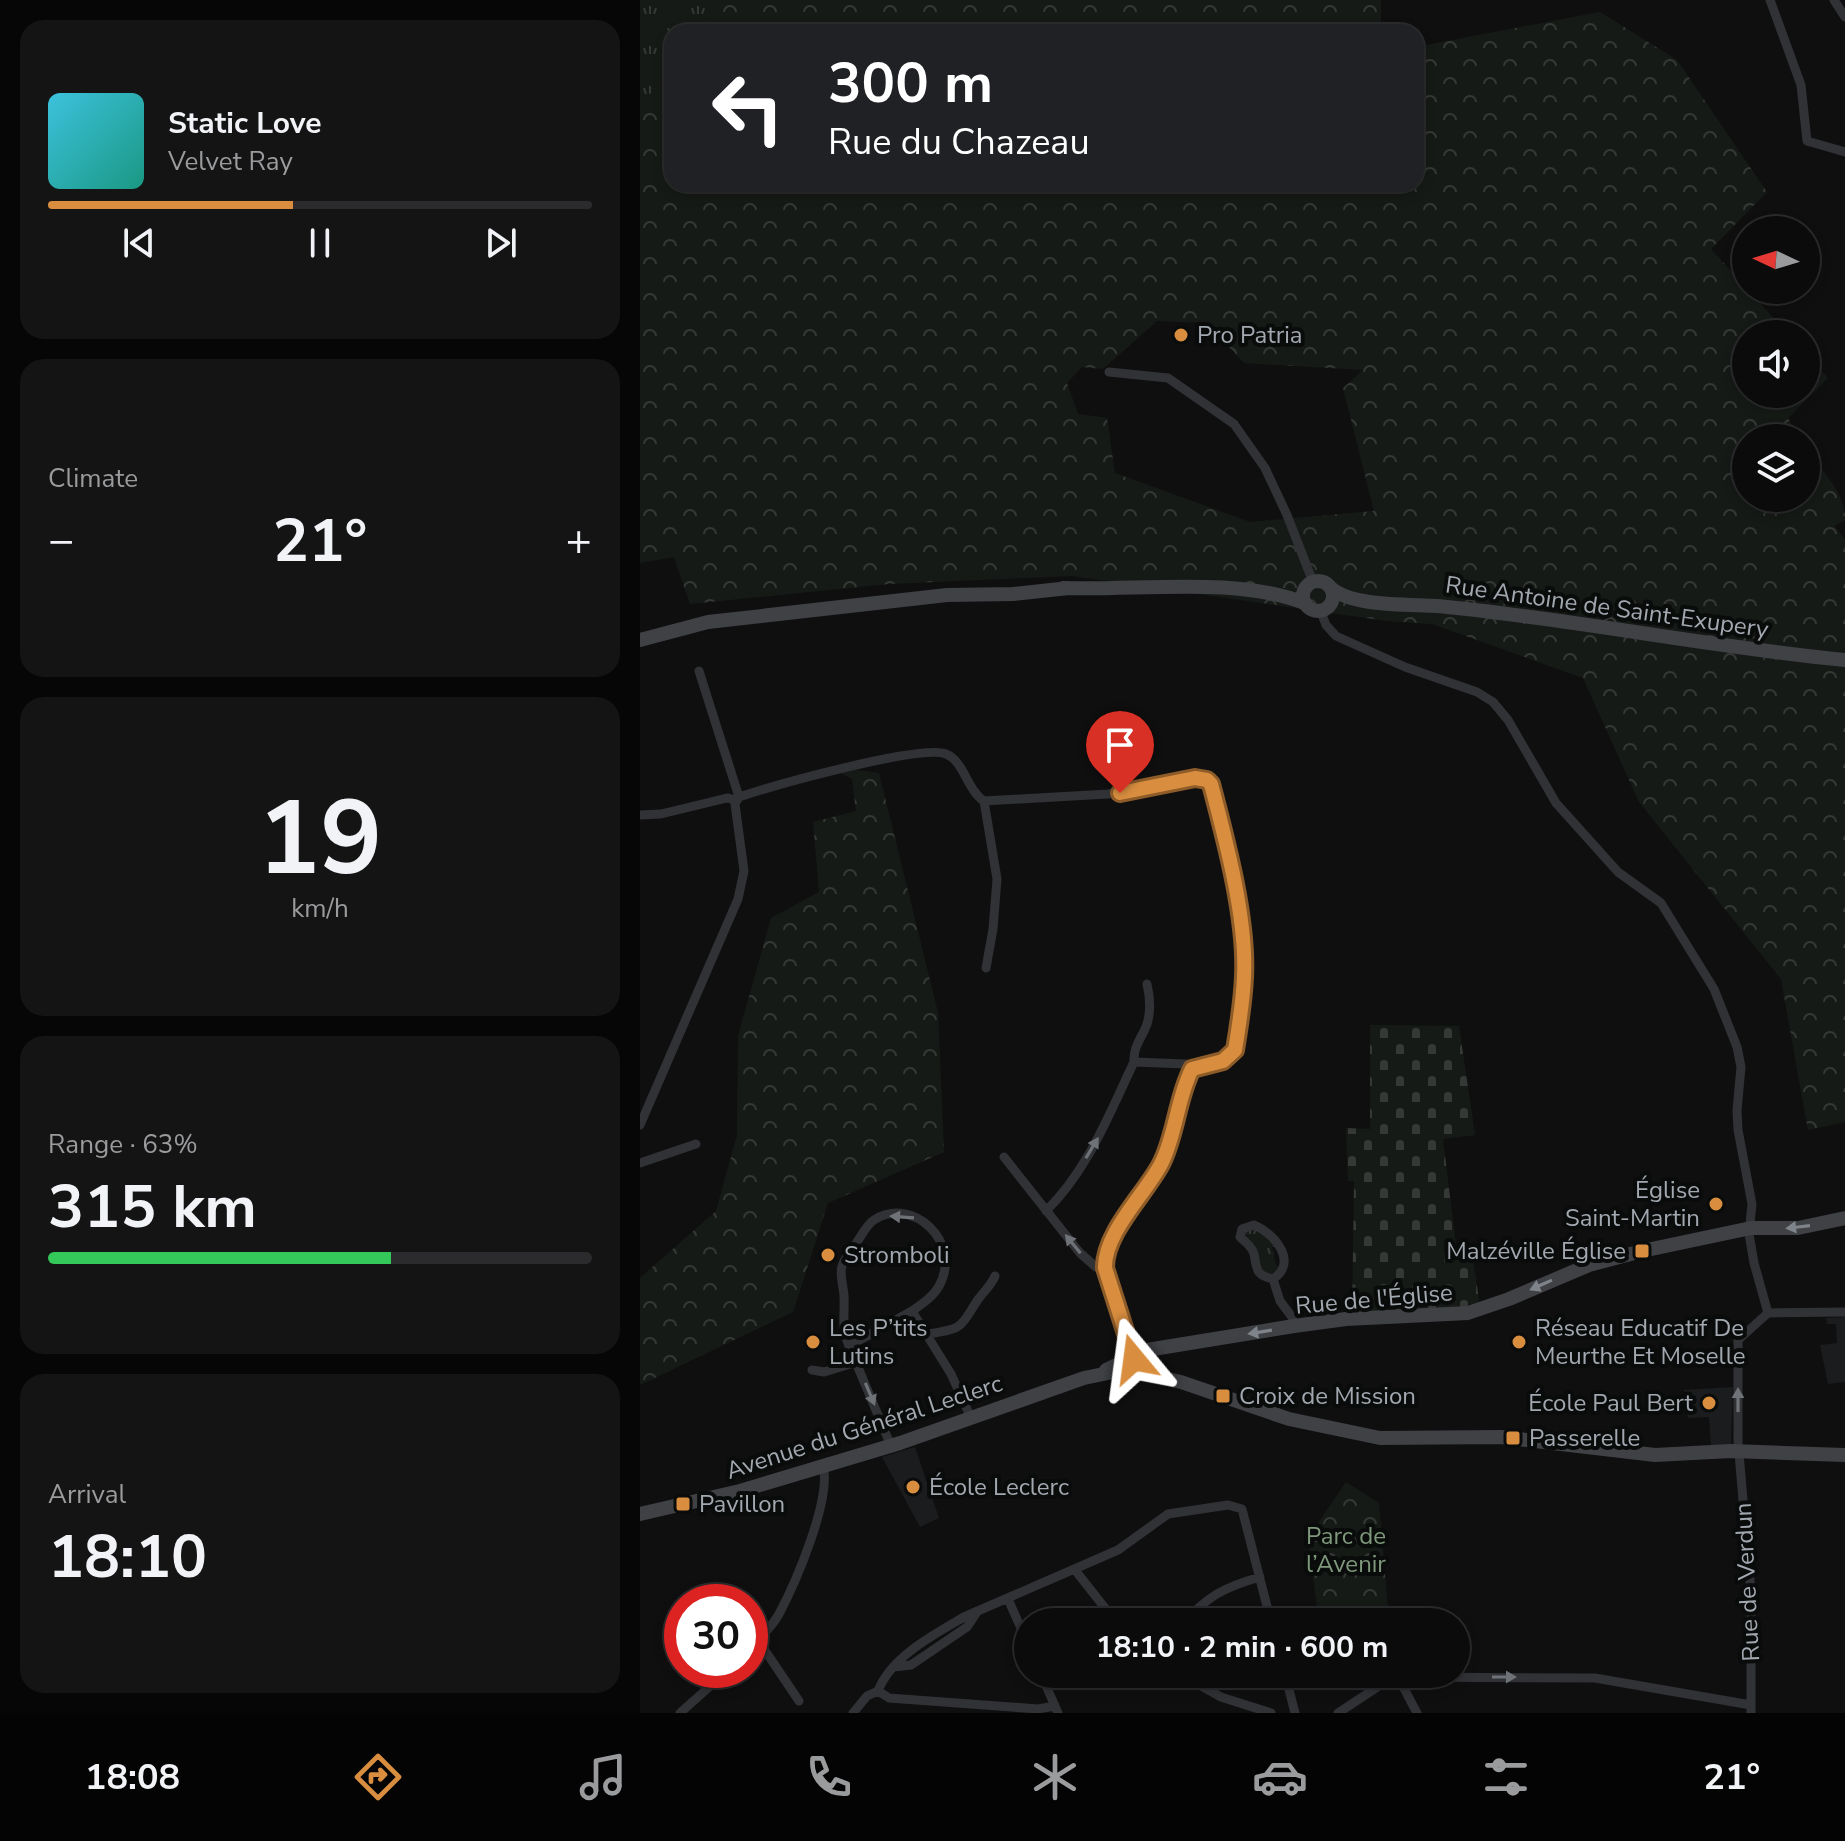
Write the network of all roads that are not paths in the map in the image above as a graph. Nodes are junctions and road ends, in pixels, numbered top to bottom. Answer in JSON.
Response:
{"nodes":[{"id":1,"x":1770,"y":0,"type":"edge"},
{"id":2,"x":1834,"y":0,"type":"edge"},
{"id":3,"x":1845,"y":17,"type":"edge"},
{"id":4,"x":1845,"y":152,"type":"edge"},
{"id":5,"x":1109,"y":372,"type":"dead end"},
{"id":6,"x":1331,"y":588,"type":"junction"},
{"id":7,"x":1307,"y":591,"type":"junction"},
{"id":8,"x":1362,"y":600,"type":"junction"},
{"id":9,"x":1326,"y":608,"type":"junction"},
{"id":10,"x":645,"y":638,"type":"edge"},
{"id":11,"x":1845,"y":660,"type":"edge"},
{"id":12,"x":699,"y":671,"type":"dead end"},
{"id":13,"x":738,"y":798,"type":"junction"},
{"id":14,"x":984,"y":801,"type":"junction"},
{"id":15,"x":640,"y":815,"type":"edge"},
{"id":16,"x":986,"y":968,"type":"dead end"},
{"id":17,"x":1147,"y":984,"type":"dead end"},
{"id":18,"x":1134,"y":1062,"type":"junction"},
{"id":19,"x":1192,"y":1069,"type":"junction"},
{"id":20,"x":640,"y":1125,"type":"edge"},
{"id":21,"x":696,"y":1144,"type":"dead end"},
{"id":22,"x":1004,"y":1157,"type":"dead end"},
{"id":23,"x":640,"y":1163,"type":"edge"},
{"id":24,"x":1046,"y":1211,"type":"junction"},
{"id":25,"x":1845,"y":1218,"type":"edge"},
{"id":26,"x":1751,"y":1228,"type":"junction"},
{"id":27,"x":1105,"y":1268,"type":"junction"},
{"id":28,"x":995,"y":1276,"type":"dead end"},
{"id":29,"x":1273,"y":1279,"type":"junction"},
{"id":30,"x":912,"y":1311,"type":"junction"},
{"id":31,"x":1845,"y":1312,"type":"edge"},
{"id":32,"x":1768,"y":1313,"type":"junction"},
{"id":33,"x":1294,"y":1326,"type":"junction"},
{"id":34,"x":928,"y":1334,"type":"junction"},
{"id":35,"x":849,"y":1346,"type":"junction"},
{"id":36,"x":1134,"y":1355,"type":"junction"},
{"id":37,"x":857,"y":1362,"type":"junction"},
{"id":38,"x":812,"y":1370,"type":"dead end"},
{"id":39,"x":1133,"y":1372,"type":"junction"},
{"id":40,"x":1099,"y":1374,"type":"junction"},
{"id":41,"x":971,"y":1418,"type":"junction"},
{"id":42,"x":891,"y":1446,"type":"junction"},
{"id":43,"x":1739,"y":1451,"type":"junction"},
{"id":44,"x":1845,"y":1455,"type":"edge"},
{"id":45,"x":823,"y":1466,"type":"junction"},
{"id":46,"x":640,"y":1514,"type":"edge"},
{"id":47,"x":1075,"y":1570,"type":"junction"},
{"id":48,"x":1260,"y":1577,"type":"junction"},
{"id":49,"x":1008,"y":1599,"type":"junction"},
{"id":50,"x":1105,"y":1608,"type":"edge"},
{"id":51,"x":1197,"y":1608,"type":"edge"},
{"id":52,"x":1268,"y":1608,"type":"edge"},
{"id":53,"x":1014,"y":1612,"type":"edge"},
{"id":54,"x":768,"y":1628,"type":"edge"},
{"id":55,"x":768,"y":1655,"type":"edge"},
{"id":56,"x":1470,"y":1677,"type":"edge"},
{"id":57,"x":708,"y":1688,"type":"edge"},
{"id":58,"x":1047,"y":1688,"type":"edge"},
{"id":59,"x":1205,"y":1688,"type":"edge"},
{"id":60,"x":1289,"y":1688,"type":"edge"},
{"id":61,"x":1376,"y":1688,"type":"edge"},
{"id":62,"x":1404,"y":1688,"type":"edge"},
{"id":63,"x":878,"y":1691,"type":"junction"},
{"id":64,"x":799,"y":1701,"type":"dead end"},
{"id":65,"x":1057,"y":1709,"type":"edge"},
{"id":66,"x":1751,"y":1709,"type":"edge"},
{"id":67,"x":1251,"y":1710,"type":"edge"},
{"id":68,"x":680,"y":1713,"type":"edge"},
{"id":69,"x":853,"y":1713,"type":"edge"},
{"id":70,"x":1271,"y":1713,"type":"edge"},
{"id":71,"x":1295,"y":1713,"type":"edge"},
{"id":72,"x":1338,"y":1713,"type":"edge"},
{"id":73,"x":1417,"y":1713,"type":"edge"}],
"edges":[{"from":1,"to":4,"type":"street"},
{"from":2,"to":3,"type":"street"},
{"from":5,"to":7,"type":"street"},
{"from":6,"to":7,"type":"main road"},
{"from":6,"to":8,"type":"main road","name":"Rue Antoine de Saint-Exupery"},
{"from":6,"to":9,"type":"main road"},
{"from":7,"to":9,"type":"main road"},
{"from":7,"to":10,"type":"main road"},
{"from":8,"to":9,"type":"main road","name":"Rue Antoine de Saint-Exupery"},
{"from":8,"to":11,"type":"main road","name":"Rue Antoine de Saint-Exupery"},
{"from":9,"to":26,"type":"street"},
{"from":12,"to":13,"type":"street"},
{"from":13,"to":14,"type":"street"},
{"from":13,"to":15,"type":"street"},
{"from":13,"to":20,"type":"street"},
{"from":14,"to":16,"type":"street"},
{"from":14,"to":19,"type":"street"},
{"from":17,"to":18,"type":"street"},
{"from":18,"to":19,"type":"street"},
{"from":24,"to":18,"type":"street","one_way":true},
{"from":19,"to":27,"type":"street"},
{"from":21,"to":23,"type":"street"},
{"from":22,"to":24,"type":"street"},
{"from":27,"to":24,"type":"street","one_way":true},
{"from":25,"to":26,"type":"main road","name":"Rue de l'Église","one_way":true},
{"from":26,"to":32,"type":"street"},
{"from":26,"to":33,"type":"main road","name":"Rue de l'Église","one_way":true},
{"from":27,"to":36,"type":"street"},
{"from":28,"to":34,"type":"street"},
{"from":29,"to":29,"type":"street"},
{"from":29,"to":33,"type":"street"},
{"from":30,"to":34,"type":"street"},
{"from":30,"to":35,"type":"street"},
{"from":30,"to":35,"type":"street","one_way":true},
{"from":31,"to":32,"type":"street"},
{"from":43,"to":32,"type":"street","name":"Rue de Verdun","one_way":true},
{"from":33,"to":36,"type":"main road","name":"Rue de l'Église","one_way":true},
{"from":34,"to":41,"type":"street"},
{"from":35,"to":37,"type":"street"},
{"from":36,"to":39,"type":"street"},
{"from":36,"to":40,"type":"main road","name":"Avenue du Général Leclerc"},
{"from":37,"to":38,"type":"street"},
{"from":37,"to":42,"type":"street","one_way":true},
{"from":39,"to":40,"type":"main road","name":"Avenue du Général Leclerc"},
{"from":39,"to":43,"type":"main road","name":"Avenue du Général Leclerc"},
{"from":40,"to":41,"type":"main road","name":"Avenue du Général Leclerc"},
{"from":41,"to":42,"type":"main road","name":"Avenue du Général Leclerc"},
{"from":42,"to":45,"type":"main road","name":"Avenue du Général Leclerc"},
{"from":43,"to":44,"type":"main road","name":"Avenue du Général Leclerc"},
{"from":43,"to":66,"type":"street","name":"Rue de Verdun"},
{"from":45,"to":46,"type":"main road","name":"Avenue du Général Leclerc"},
{"from":45,"to":54,"type":"street"},
{"from":47,"to":48,"type":"street"},
{"from":47,"to":49,"type":"street"},
{"from":47,"to":50,"type":"street"},
{"from":48,"to":51,"type":"street"},
{"from":48,"to":52,"type":"street"},
{"from":49,"to":53,"type":"street"},
{"from":49,"to":63,"type":"street"},
{"from":55,"to":64,"type":"street"},
{"from":56,"to":66,"type":"street","one_way":true},
{"from":57,"to":68,"type":"street"},
{"from":58,"to":65,"type":"street"},
{"from":59,"to":67,"type":"street"},
{"from":60,"to":71,"type":"street"},
{"from":61,"to":72,"type":"street"},
{"from":62,"to":73,"type":"street"},
{"from":63,"to":65,"type":"street"},
{"from":63,"to":69,"type":"street"},
{"from":67,"to":70,"type":"street"}]}
